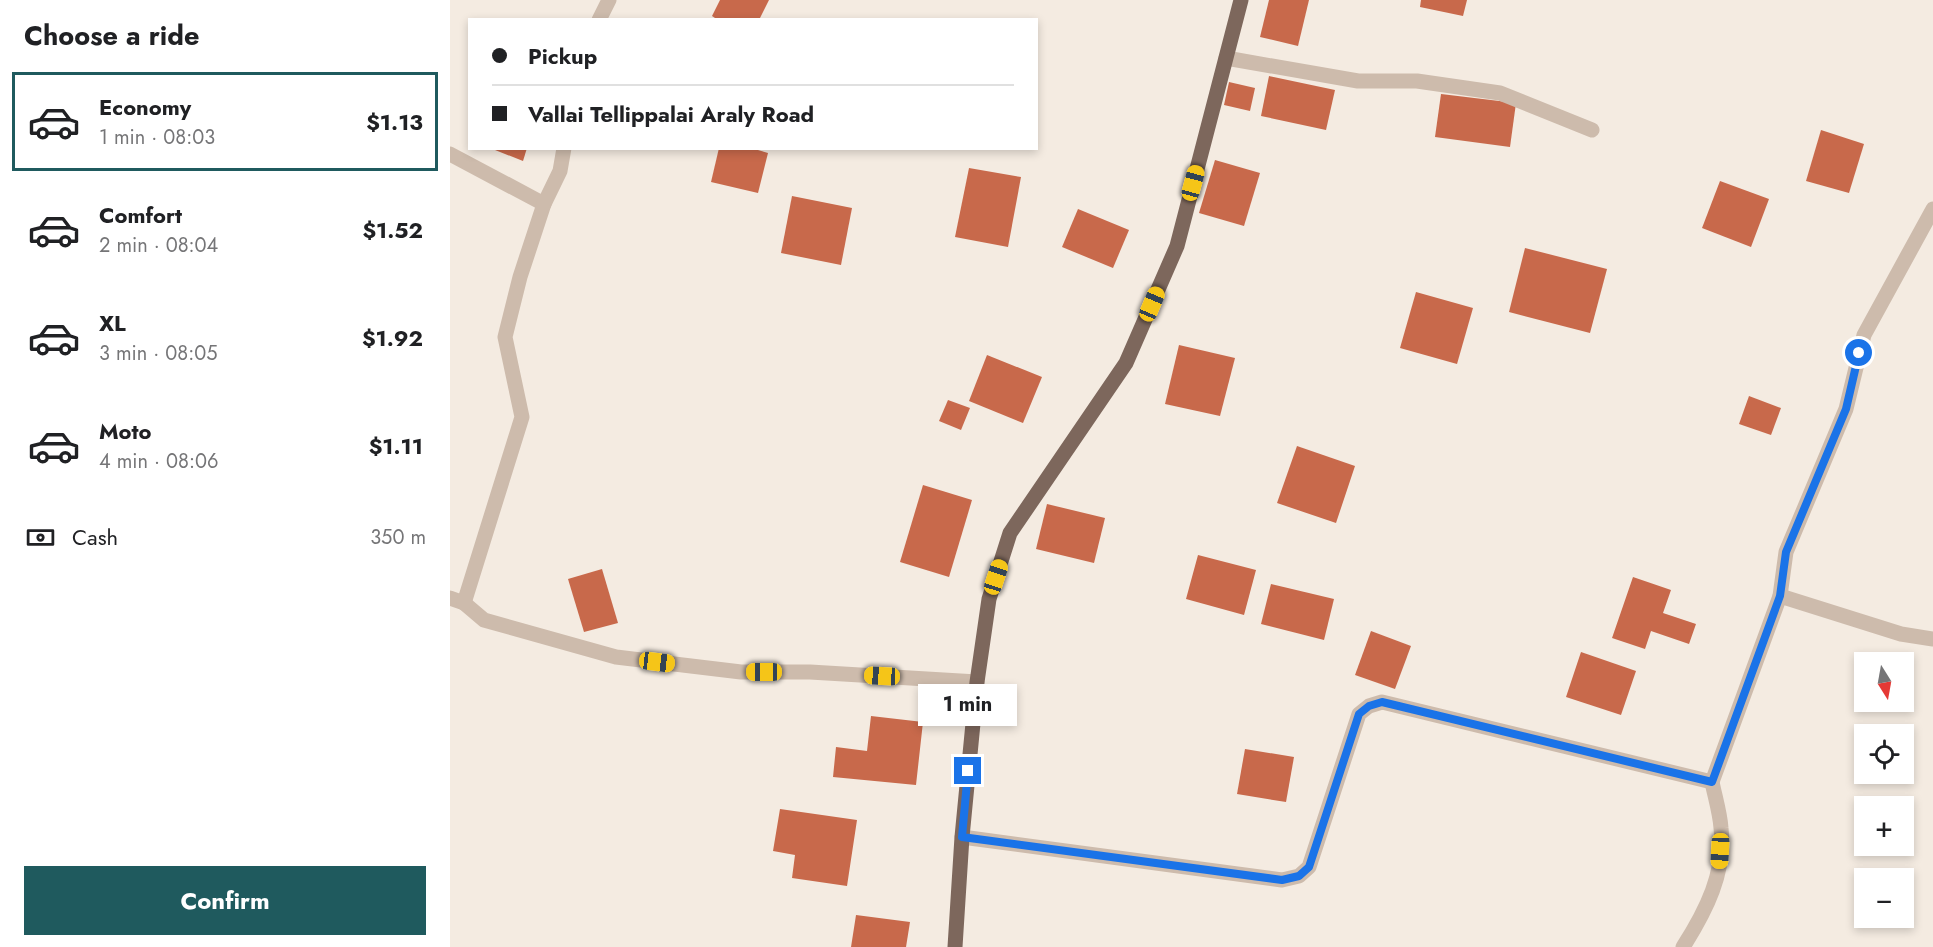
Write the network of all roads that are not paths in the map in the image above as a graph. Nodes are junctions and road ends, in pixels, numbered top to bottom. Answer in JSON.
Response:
{"nodes":[{"id":1,"x":609,"y":0,"type":"edge"},
{"id":2,"x":1241,"y":0,"type":"edge"},
{"id":3,"x":601,"y":18,"type":"edge"},
{"id":4,"x":1226,"y":58,"type":"junction"},
{"id":5,"x":1592,"y":130,"type":"dead end"},
{"id":6,"x":564,"y":150,"type":"edge"},
{"id":7,"x":450,"y":154,"type":"edge"},
{"id":8,"x":544,"y":204,"type":"junction"},
{"id":9,"x":1933,"y":209,"type":"edge"},
{"id":10,"x":1780,"y":596,"type":"junction"},
{"id":11,"x":457,"y":601,"type":"edge"},
{"id":12,"x":1933,"y":639,"type":"edge"},
{"id":13,"x":977,"y":682,"type":"junction"},
{"id":14,"x":1712,"y":782,"type":"junction"},
{"id":15,"x":962,"y":837,"type":"junction"},
{"id":16,"x":955,"y":947,"type":"edge"},
{"id":17,"x":1683,"y":947,"type":"edge"}],
"edges":[{"from":1,"to":3,"type":"street"},
{"from":2,"to":4,"type":"main road"},
{"from":4,"to":5,"type":"street"},
{"from":4,"to":13,"type":"main road"},
{"from":6,"to":8,"type":"street"},
{"from":7,"to":8,"type":"street"},
{"from":8,"to":11,"type":"street"},
{"from":9,"to":10,"type":"street"},
{"from":10,"to":12,"type":"street"},
{"from":10,"to":14,"type":"street"},
{"from":11,"to":13,"type":"street"},
{"from":13,"to":15,"type":"main road"},
{"from":14,"to":15,"type":"street"},
{"from":14,"to":17,"type":"street"},
{"from":15,"to":16,"type":"main road"}]}
